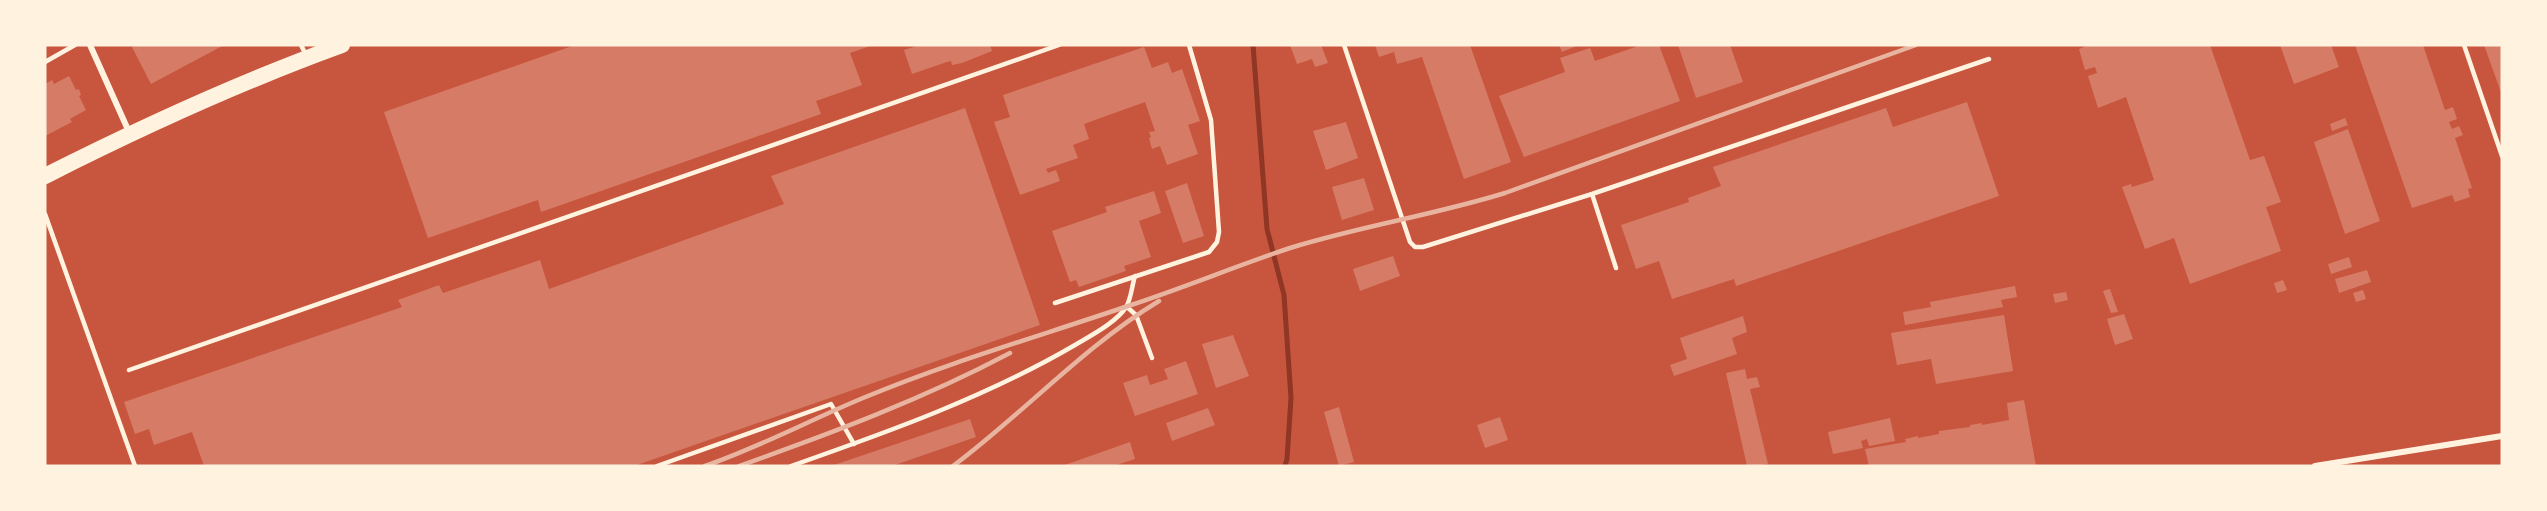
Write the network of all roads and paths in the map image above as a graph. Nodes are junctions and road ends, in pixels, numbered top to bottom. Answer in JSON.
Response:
{"nodes":[{"id":1,"x":75,"y":45,"type":"edge"},
{"id":2,"x":342,"y":45,"type":"edge"},
{"id":3,"x":1059,"y":45,"type":"edge"},
{"id":4,"x":1189,"y":45,"type":"edge"},
{"id":5,"x":1344,"y":45,"type":"edge"},
{"id":6,"x":2464,"y":45,"type":"edge"},
{"id":7,"x":93,"y":46,"type":"edge"},
{"id":8,"x":304,"y":51,"type":"edge"},
{"id":9,"x":1989,"y":59,"type":"dead end"},
{"id":10,"x":45,"y":62,"type":"edge"},
{"id":11,"x":130,"y":133,"type":"junction"},
{"id":12,"x":2502,"y":156,"type":"edge"},
{"id":13,"x":45,"y":176,"type":"edge"},
{"id":14,"x":1592,"y":194,"type":"junction"},
{"id":15,"x":45,"y":214,"type":"edge"},
{"id":16,"x":1616,"y":268,"type":"dead end"},
{"id":17,"x":1135,"y":276,"type":"junction"},
{"id":18,"x":1055,"y":303,"type":"dead end"},
{"id":19,"x":1127,"y":307,"type":"junction"},
{"id":20,"x":1152,"y":358,"type":"dead end"},
{"id":21,"x":129,"y":370,"type":"dead end"},
{"id":22,"x":2502,"y":436,"type":"edge"},
{"id":23,"x":854,"y":444,"type":"junction"},
{"id":24,"x":135,"y":466,"type":"edge"},
{"id":25,"x":657,"y":466,"type":"edge"},
{"id":26,"x":790,"y":466,"type":"edge"},
{"id":27,"x":2315,"y":466,"type":"edge"}],
"edges":[{"from":1,"to":10,"type":"lane"},
{"from":2,"to":8,"type":"highway"},
{"from":3,"to":21,"type":"lane"},
{"from":4,"to":17,"type":"lane"},
{"from":5,"to":14,"type":"lane"},
{"from":6,"to":12,"type":"lane"},
{"from":7,"to":11,"type":"street"},
{"from":8,"to":11,"type":"highway"},
{"from":9,"to":14,"type":"lane"},
{"from":11,"to":13,"type":"highway"},
{"from":14,"to":16,"type":"lane"},
{"from":15,"to":24,"type":"lane"},
{"from":17,"to":18,"type":"lane"},
{"from":17,"to":19,"type":"lane"},
{"from":19,"to":20,"type":"lane"},
{"from":19,"to":23,"type":"lane"},
{"from":22,"to":27,"type":"street"},
{"from":23,"to":25,"type":"lane"},
{"from":23,"to":26,"type":"lane"}]}
